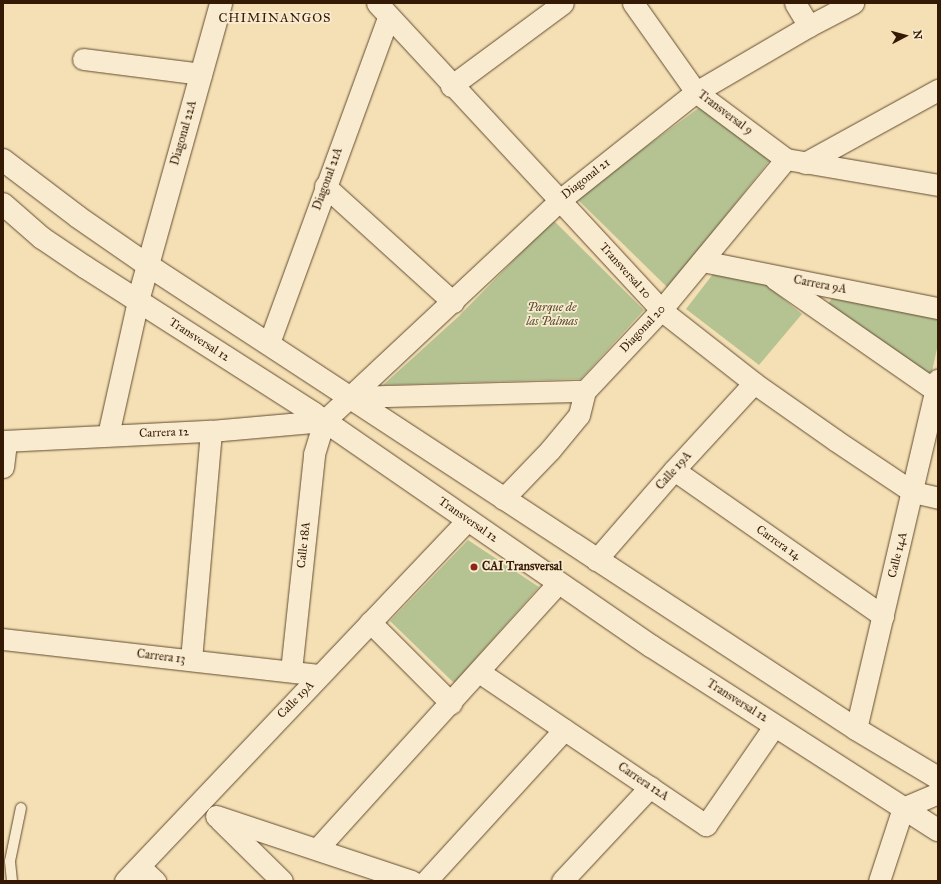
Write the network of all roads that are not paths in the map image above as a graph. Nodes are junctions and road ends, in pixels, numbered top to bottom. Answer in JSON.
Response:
{"nodes":[{"id":1,"x":221,"y":3,"type":"edge"},
{"id":2,"x":563,"y":3,"type":"edge"},
{"id":3,"x":633,"y":3,"type":"edge"},
{"id":4,"x":795,"y":3,"type":"edge"},
{"id":5,"x":853,"y":3,"type":"edge"},
{"id":6,"x":382,"y":10,"type":"edge"},
{"id":7,"x":809,"y":26,"type":"junction"},
{"id":8,"x":83,"y":59,"type":"dead end"},
{"id":9,"x":201,"y":74,"type":"junction"},
{"id":10,"x":451,"y":86,"type":"junction"},
{"id":11,"x":938,"y":90,"type":"edge"},
{"id":12,"x":696,"y":92,"type":"junction"},
{"id":13,"x":3,"y":160,"type":"edge"},
{"id":14,"x":795,"y":161,"type":"junction"},
{"id":15,"x":938,"y":185,"type":"edge"},
{"id":16,"x":325,"y":186,"type":"junction"},
{"id":17,"x":560,"y":200,"type":"junction"},
{"id":18,"x":3,"y":204,"type":"edge"},
{"id":19,"x":702,"y":261,"type":"junction"},
{"id":20,"x":146,"y":264,"type":"junction"},
{"id":21,"x":768,"y":275,"type":"junction"},
{"id":22,"x":830,"y":287,"type":"junction"},
{"id":23,"x":138,"y":301,"type":"junction"},
{"id":24,"x":453,"y":302,"type":"junction"},
{"id":25,"x":814,"y":307,"type":"junction"},
{"id":26,"x":938,"y":308,"type":"edge"},
{"id":27,"x":661,"y":310,"type":"junction"},
{"id":28,"x":269,"y":343,"type":"junction"},
{"id":29,"x":754,"y":383,"type":"junction"},
{"id":30,"x":937,"y":385,"type":"edge"},
{"id":31,"x":584,"y":391,"type":"junction"},
{"id":32,"x":349,"y":397,"type":"junction"},
{"id":33,"x":324,"y":420,"type":"junction"},
{"id":34,"x":211,"y":431,"type":"junction"},
{"id":35,"x":108,"y":435,"type":"junction"},
{"id":36,"x":5,"y":441,"type":"edge"},
{"id":37,"x":3,"y":466,"type":"edge"},
{"id":38,"x":674,"y":470,"type":"junction"},
{"id":39,"x":913,"y":492,"type":"junction"},
{"id":40,"x":938,"y":498,"type":"edge"},
{"id":41,"x":502,"y":499,"type":"junction"},
{"id":42,"x":468,"y":520,"type":"junction"},
{"id":43,"x":596,"y":560,"type":"junction"},
{"id":44,"x":558,"y":583,"type":"junction"},
{"id":45,"x":883,"y":616,"type":"junction"},
{"id":46,"x":370,"y":622,"type":"junction"},
{"id":47,"x":3,"y":639,"type":"edge"},
{"id":48,"x":191,"y":660,"type":"junction"},
{"id":49,"x":291,"y":672,"type":"junction"},
{"id":50,"x":479,"y":672,"type":"junction"},
{"id":51,"x":319,"y":675,"type":"junction"},
{"id":52,"x":451,"y":703,"type":"junction"},
{"id":53,"x":775,"y":725,"type":"junction"},
{"id":54,"x":856,"y":729,"type":"junction"},
{"id":55,"x":564,"y":730,"type":"junction"},
{"id":56,"x":938,"y":778,"type":"edge"},
{"id":57,"x":650,"y":787,"type":"junction"},
{"id":58,"x":938,"y":793,"type":"edge"},
{"id":59,"x":200,"y":800,"type":"junction"},
{"id":60,"x":20,"y":808,"type":"dead end"},
{"id":61,"x":903,"y":808,"type":"junction"},
{"id":62,"x":216,"y":816,"type":"junction"},
{"id":63,"x":938,"y":830,"type":"edge"},
{"id":64,"x":317,"y":850,"type":"junction"},
{"id":65,"x":140,"y":867,"type":"junction"},
{"id":66,"x":12,"y":881,"type":"edge"},
{"id":67,"x":125,"y":881,"type":"edge"},
{"id":68,"x":155,"y":881,"type":"edge"},
{"id":69,"x":282,"y":881,"type":"edge"},
{"id":70,"x":411,"y":881,"type":"edge"},
{"id":71,"x":426,"y":881,"type":"edge"},
{"id":72,"x":562,"y":881,"type":"edge"},
{"id":73,"x":879,"y":881,"type":"edge"}],
"edges":[{"from":1,"to":9,"type":"main road","name":"Diagonal 22A"},
{"from":2,"to":10,"type":"street"},
{"from":3,"to":12,"type":"street","name":"Transversal 9"},
{"from":4,"to":7,"type":"street"},
{"from":5,"to":7,"type":"street","name":"Diagonal 21"},
{"from":6,"to":10,"type":"street","name":"Transversal 10"},
{"from":6,"to":16,"type":"street","name":"Diagonal 21A"},
{"from":7,"to":12,"type":"street","name":"Diagonal 21"},
{"from":8,"to":9,"type":"street"},
{"from":9,"to":20,"type":"main road","name":"Diagonal 22A"},
{"from":10,"to":17,"type":"street","name":"Transversal 10"},
{"from":11,"to":14,"type":"street","name":"Diagonal 20"},
{"from":12,"to":14,"type":"street","name":"Transversal 9"},
{"from":12,"to":17,"type":"street","name":"Diagonal 21"},
{"from":13,"to":20,"type":"main road"},
{"from":14,"to":15,"type":"street"},
{"from":14,"to":19,"type":"street","name":"Diagonal 20"},
{"from":16,"to":24,"type":"street"},
{"from":16,"to":28,"type":"street","name":"Diagonal 21A"},
{"from":17,"to":24,"type":"street","name":"Diagonal 21"},
{"from":17,"to":27,"type":"street","name":"Transversal 10"},
{"from":18,"to":23,"type":"main road","name":"Transversal 12"},
{"from":19,"to":21,"type":"street","name":"Carrera 9A"},
{"from":19,"to":27,"type":"street","name":"Diagonal 20"},
{"from":20,"to":23,"type":"main road","name":"Diagonal 22A"},
{"from":20,"to":28,"type":"main road"},
{"from":21,"to":22,"type":"street","name":"Carrera 9A"},
{"from":21,"to":25,"type":"street"},
{"from":22,"to":25,"type":"street"},
{"from":22,"to":26,"type":"street","name":"Carrera 9A"},
{"from":23,"to":33,"type":"main road","name":"Transversal 12"},
{"from":23,"to":35,"type":"street"},
{"from":24,"to":32,"type":"street","name":"Diagonal 21"},
{"from":25,"to":30,"type":"street"},
{"from":27,"to":29,"type":"street","name":"Transversal 10"},
{"from":27,"to":31,"type":"street","name":"Diagonal 20"},
{"from":28,"to":32,"type":"main road"},
{"from":29,"to":38,"type":"street","name":"Calle 19A"},
{"from":29,"to":39,"type":"street","name":"Transversal 10"},
{"from":30,"to":39,"type":"street","name":"Calle 14A"},
{"from":31,"to":32,"type":"street"},
{"from":31,"to":41,"type":"street"},
{"from":32,"to":33,"type":"street","name":"Diagonal 21"},
{"from":32,"to":41,"type":"main road"},
{"from":33,"to":34,"type":"street","name":"Carrera 12"},
{"from":33,"to":42,"type":"main road","name":"Transversal 12"},
{"from":33,"to":49,"type":"street","name":"Calle 18A"},
{"from":34,"to":35,"type":"street","name":"Carrera 12"},
{"from":34,"to":48,"type":"street"},
{"from":35,"to":36,"type":"street","name":"Carrera 12"},
{"from":36,"to":37,"type":"street"},
{"from":38,"to":43,"type":"street","name":"Calle 19A"},
{"from":38,"to":45,"type":"street","name":"Carrera 14"},
{"from":39,"to":40,"type":"street"},
{"from":39,"to":45,"type":"street","name":"Calle 14A"},
{"from":41,"to":43,"type":"main road"},
{"from":42,"to":44,"type":"main road","name":"Transversal 12"},
{"from":42,"to":46,"type":"street","name":"Calle 19A"},
{"from":43,"to":54,"type":"main road"},
{"from":44,"to":50,"type":"street"},
{"from":44,"to":53,"type":"main road","name":"Transversal 12"},
{"from":45,"to":54,"type":"street","name":"Calle 14A"},
{"from":46,"to":51,"type":"street","name":"Calle 19A"},
{"from":46,"to":52,"type":"street"},
{"from":47,"to":48,"type":"street","name":"Carrera 13"},
{"from":48,"to":49,"type":"street","name":"Carrera 13"},
{"from":49,"to":51,"type":"street","name":"Carrera 13"},
{"from":50,"to":52,"type":"street"},
{"from":50,"to":55,"type":"street","name":"Carrera 12A"},
{"from":51,"to":59,"type":"street","name":"Calle 19A"},
{"from":52,"to":64,"type":"street"},
{"from":53,"to":57,"type":"street","name":"Carrera 12A"},
{"from":53,"to":61,"type":"main road","name":"Transversal 12"},
{"from":54,"to":56,"type":"main road"},
{"from":55,"to":57,"type":"street","name":"Carrera 12A"},
{"from":55,"to":71,"type":"street"},
{"from":57,"to":72,"type":"street"},
{"from":58,"to":61,"type":"street"},
{"from":59,"to":62,"type":"street"},
{"from":59,"to":65,"type":"street","name":"Calle 19A"},
{"from":60,"to":66,"type":"lane"},
{"from":61,"to":63,"type":"main road","name":"Transversal 12"},
{"from":61,"to":73,"type":"street"},
{"from":62,"to":64,"type":"street"},
{"from":62,"to":69,"type":"street"},
{"from":64,"to":70,"type":"street"},
{"from":65,"to":67,"type":"street","name":"Calle 19A"},
{"from":65,"to":68,"type":"street"}]}
